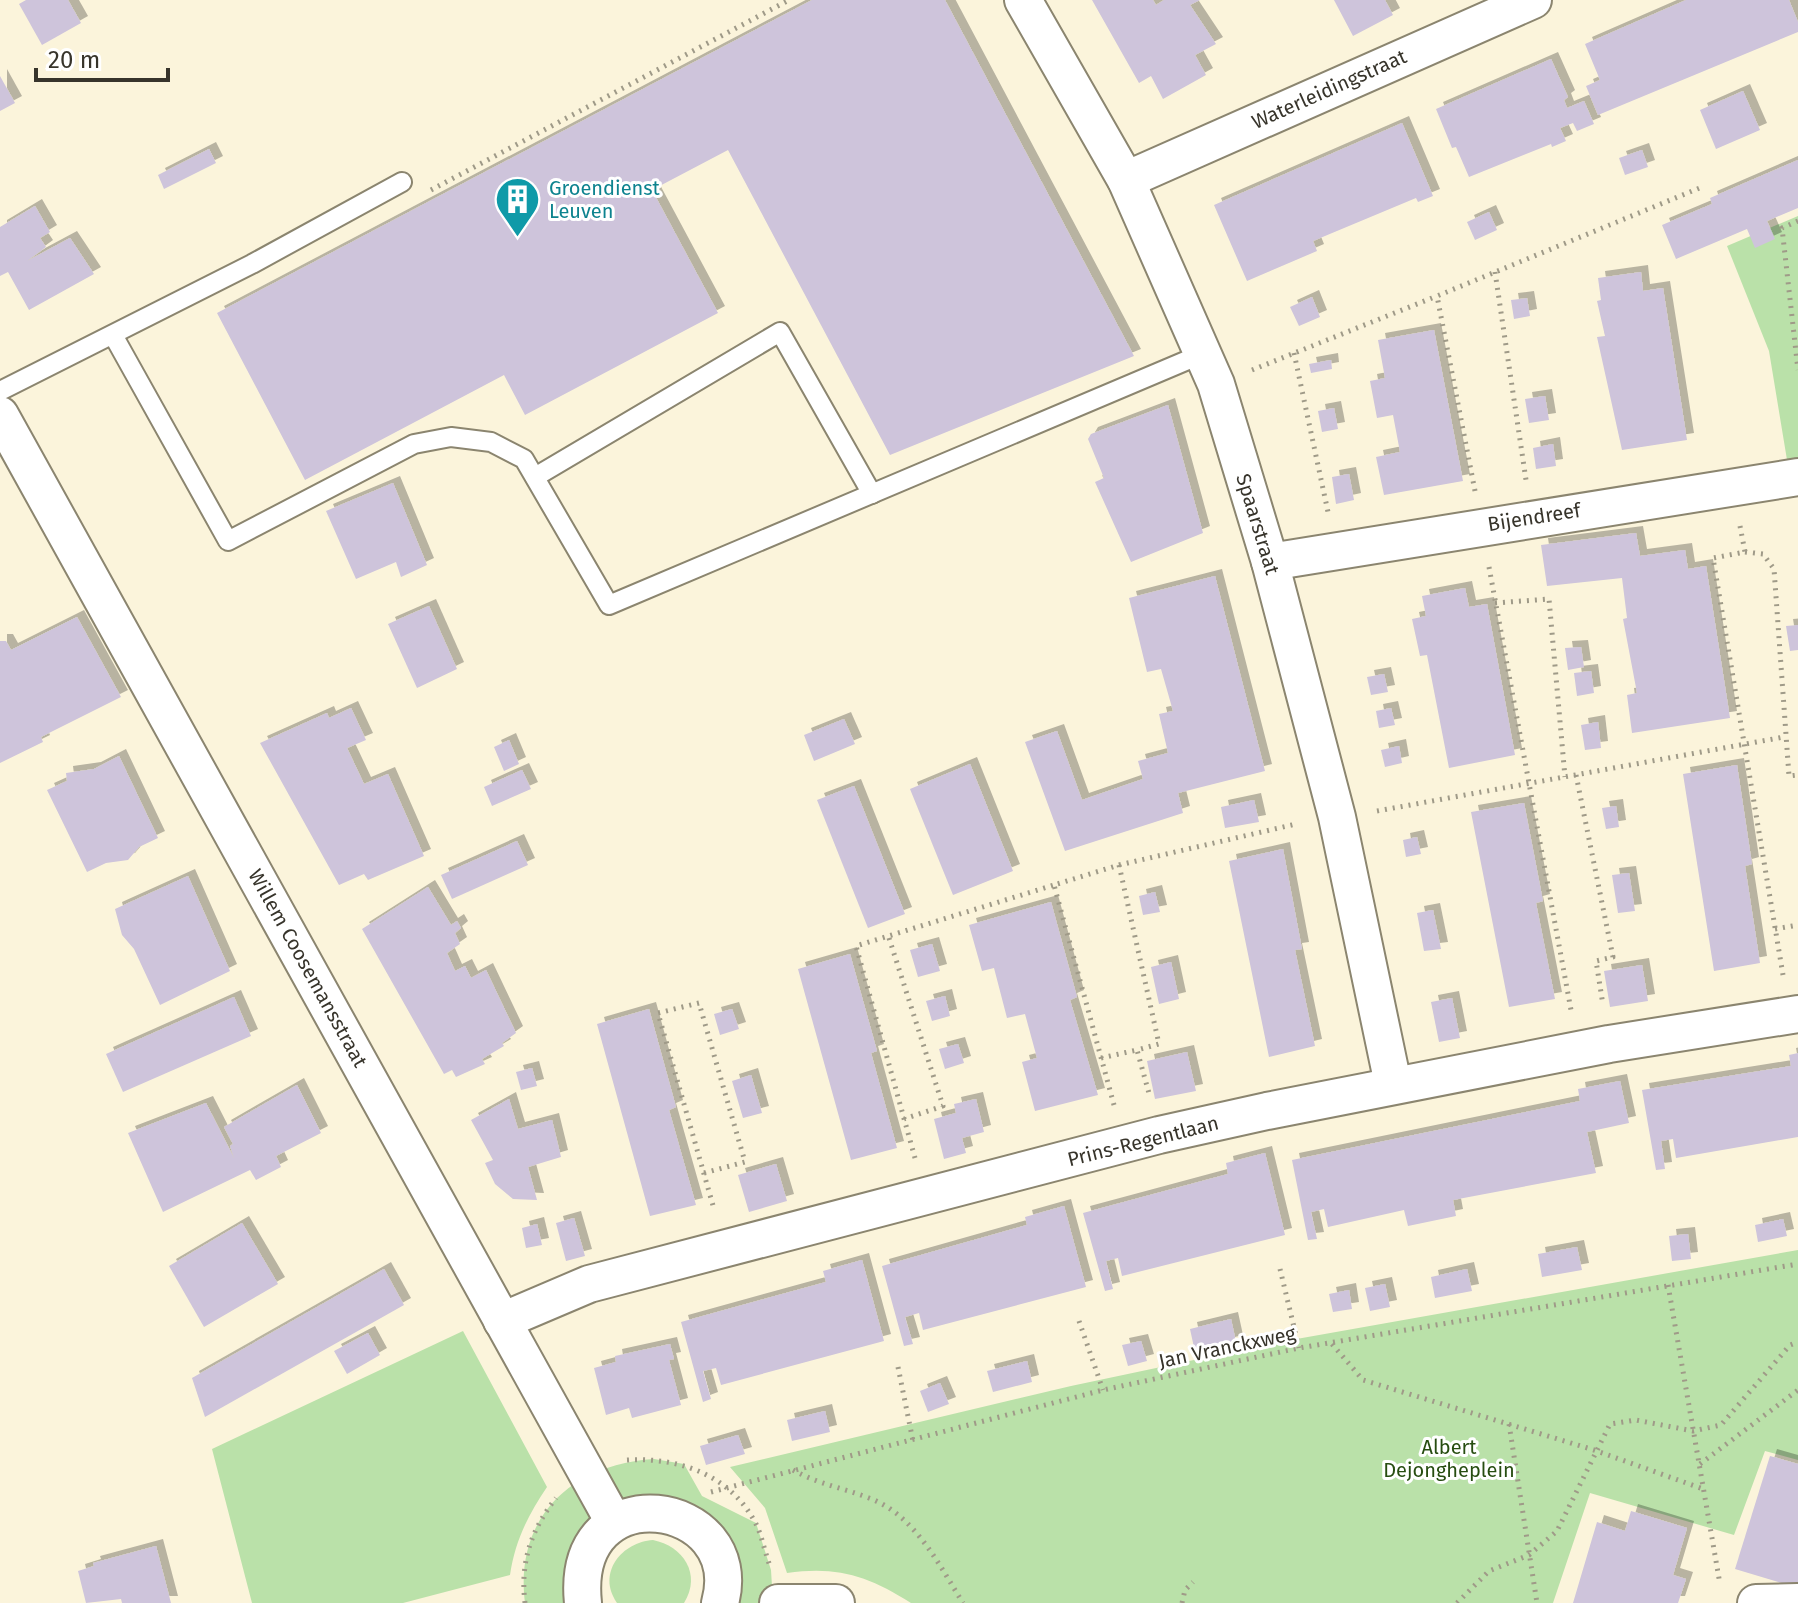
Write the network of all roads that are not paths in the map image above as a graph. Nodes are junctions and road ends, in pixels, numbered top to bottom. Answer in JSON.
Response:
{"nodes":[{"id":1,"x":1023,"y":0,"type":"edge"},
{"id":2,"x":1533,"y":0,"type":"edge"},
{"id":3,"x":1126,"y":180,"type":"junction"},
{"id":4,"x":402,"y":182,"type":"road end"},
{"id":5,"x":113,"y":335,"type":"junction"},
{"id":6,"x":1209,"y":369,"type":"junction"},
{"id":7,"x":0,"y":391,"type":"edge"},
{"id":8,"x":0,"y":415,"type":"edge"},
{"id":9,"x":535,"y":477,"type":"junction"},
{"id":10,"x":1798,"y":477,"type":"edge"},
{"id":11,"x":872,"y":494,"type":"junction"},
{"id":12,"x":1270,"y":562,"type":"junction"},
{"id":13,"x":1794,"y":1015,"type":"edge"},
{"id":14,"x":1393,"y":1084,"type":"junction"},
{"id":15,"x":502,"y":1321,"type":"junction"},
{"id":16,"x":614,"y":1522,"type":"junction"},
{"id":17,"x":722,"y":1596,"type":"edge"},
{"id":18,"x":1798,"y":1602,"type":"edge"},
{"id":19,"x":583,"y":1603,"type":"edge"},
{"id":20,"x":771,"y":1603,"type":"edge"},
{"id":21,"x":778,"y":1603,"type":"edge"},
{"id":22,"x":836,"y":1603,"type":"edge"},
{"id":23,"x":1756,"y":1603,"type":"edge"}],
"edges":[{"from":1,"to":3,"type":"street","name":"Spaarstraat"},
{"from":2,"to":3,"type":"street","name":"Waterleidingstraat"},
{"from":3,"to":6,"type":"street","name":"Spaarstraat"},
{"from":4,"to":5,"type":"lane"},
{"from":5,"to":7,"type":"lane"},
{"from":5,"to":9,"type":"lane"},
{"from":6,"to":11,"type":"lane"},
{"from":6,"to":12,"type":"street","name":"Spaarstraat"},
{"from":8,"to":15,"type":"street","name":"Willem Coosemansstraat"},
{"from":9,"to":11,"type":"lane"},
{"from":9,"to":11,"type":"lane"},
{"from":10,"to":12,"type":"street","name":"Bijendreef"},
{"from":12,"to":14,"type":"street","name":"Spaarstraat"},
{"from":13,"to":14,"type":"street","name":"Prins-Regentlaan"},
{"from":14,"to":15,"type":"street","name":"Prins-Regentlaan"},
{"from":15,"to":16,"type":"street","name":"Willem Coosemansstraat"},
{"from":16,"to":17,"type":"street"},
{"from":16,"to":19,"type":"street"},
{"from":17,"to":20,"type":"street"},
{"from":18,"to":23,"type":"street"},
{"from":21,"to":22,"type":"street"}]}
